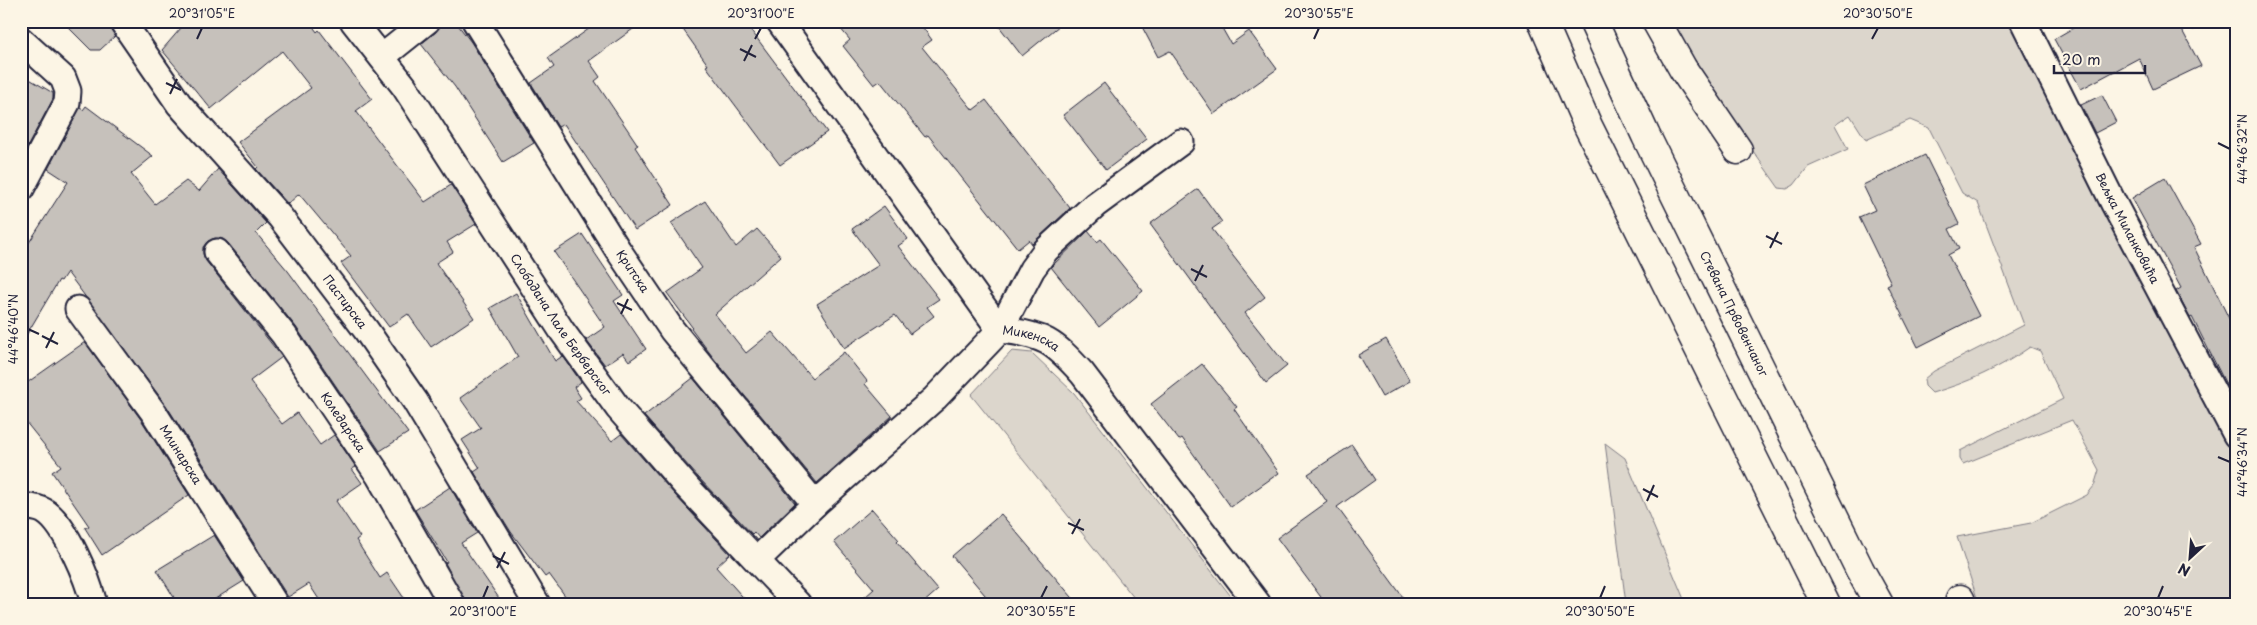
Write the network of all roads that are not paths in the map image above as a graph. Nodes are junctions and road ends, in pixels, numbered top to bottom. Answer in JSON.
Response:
{"nodes":[{"id":1,"x":122,"y":21,"type":"edge"},
{"id":2,"x":353,"y":21,"type":"edge"},
{"id":3,"x":427,"y":21,"type":"edge"},
{"id":4,"x":475,"y":21,"type":"edge"},
{"id":5,"x":779,"y":21,"type":"edge"},
{"id":6,"x":1542,"y":21,"type":"edge"},
{"id":7,"x":1593,"y":21,"type":"edge"},
{"id":8,"x":1656,"y":21,"type":"edge"},
{"id":9,"x":2023,"y":21,"type":"edge"},
{"id":10,"x":21,"y":40,"type":"edge"},
{"id":11,"x":382,"y":56,"type":"junction"},
{"id":12,"x":1181,"y":142,"type":"dead end"},
{"id":13,"x":1738,"y":150,"type":"dead end"},
{"id":14,"x":21,"y":189,"type":"edge"},
{"id":15,"x":217,"y":252,"type":"dead end"},
{"id":16,"x":78,"y":310,"type":"dead end"},
{"id":17,"x":1000,"y":330,"type":"junction"},
{"id":18,"x":2236,"y":435,"type":"edge"},
{"id":19,"x":815,"y":504,"type":"junction"},
{"id":20,"x":25,"y":507,"type":"edge"},
{"id":21,"x":757,"y":560,"type":"junction"},
{"id":22,"x":94,"y":604,"type":"edge"},
{"id":23,"x":275,"y":604,"type":"edge"},
{"id":24,"x":452,"y":604,"type":"edge"},
{"id":25,"x":538,"y":604,"type":"edge"},
{"id":26,"x":798,"y":604,"type":"edge"},
{"id":27,"x":1258,"y":604,"type":"edge"},
{"id":28,"x":1826,"y":604,"type":"edge"},
{"id":29,"x":1879,"y":604,"type":"edge"}],
"edges":[{"from":1,"to":25,"type":"street","name":"Пастирска"},
{"from":2,"to":11,"type":"street","name":"Слободана Лале Берберског"},
{"from":3,"to":11,"type":"street"},
{"from":4,"to":19,"type":"street","name":"Критска"},
{"from":5,"to":17,"type":"street","name":"Микенска"},
{"from":6,"to":28,"type":"highway"},
{"from":7,"to":29,"type":"highway","name":"Стевана Првовенчаног"},
{"from":8,"to":13,"type":"highway"},
{"from":9,"to":18,"type":"street","name":"Вељка Миланковића"},
{"from":10,"to":14,"type":"street"},
{"from":11,"to":21,"type":"street","name":"Слободана Лале Берберског"},
{"from":12,"to":17,"type":"street"},
{"from":15,"to":24,"type":"street","name":"Коледарска"},
{"from":16,"to":23,"type":"street","name":"Млинарска"},
{"from":17,"to":19,"type":"street"},
{"from":17,"to":27,"type":"street","name":"Микенска"},
{"from":19,"to":21,"type":"street"},
{"from":20,"to":22,"type":"street"},
{"from":21,"to":26,"type":"street","name":"Слободана Лале Берберског"}]}
